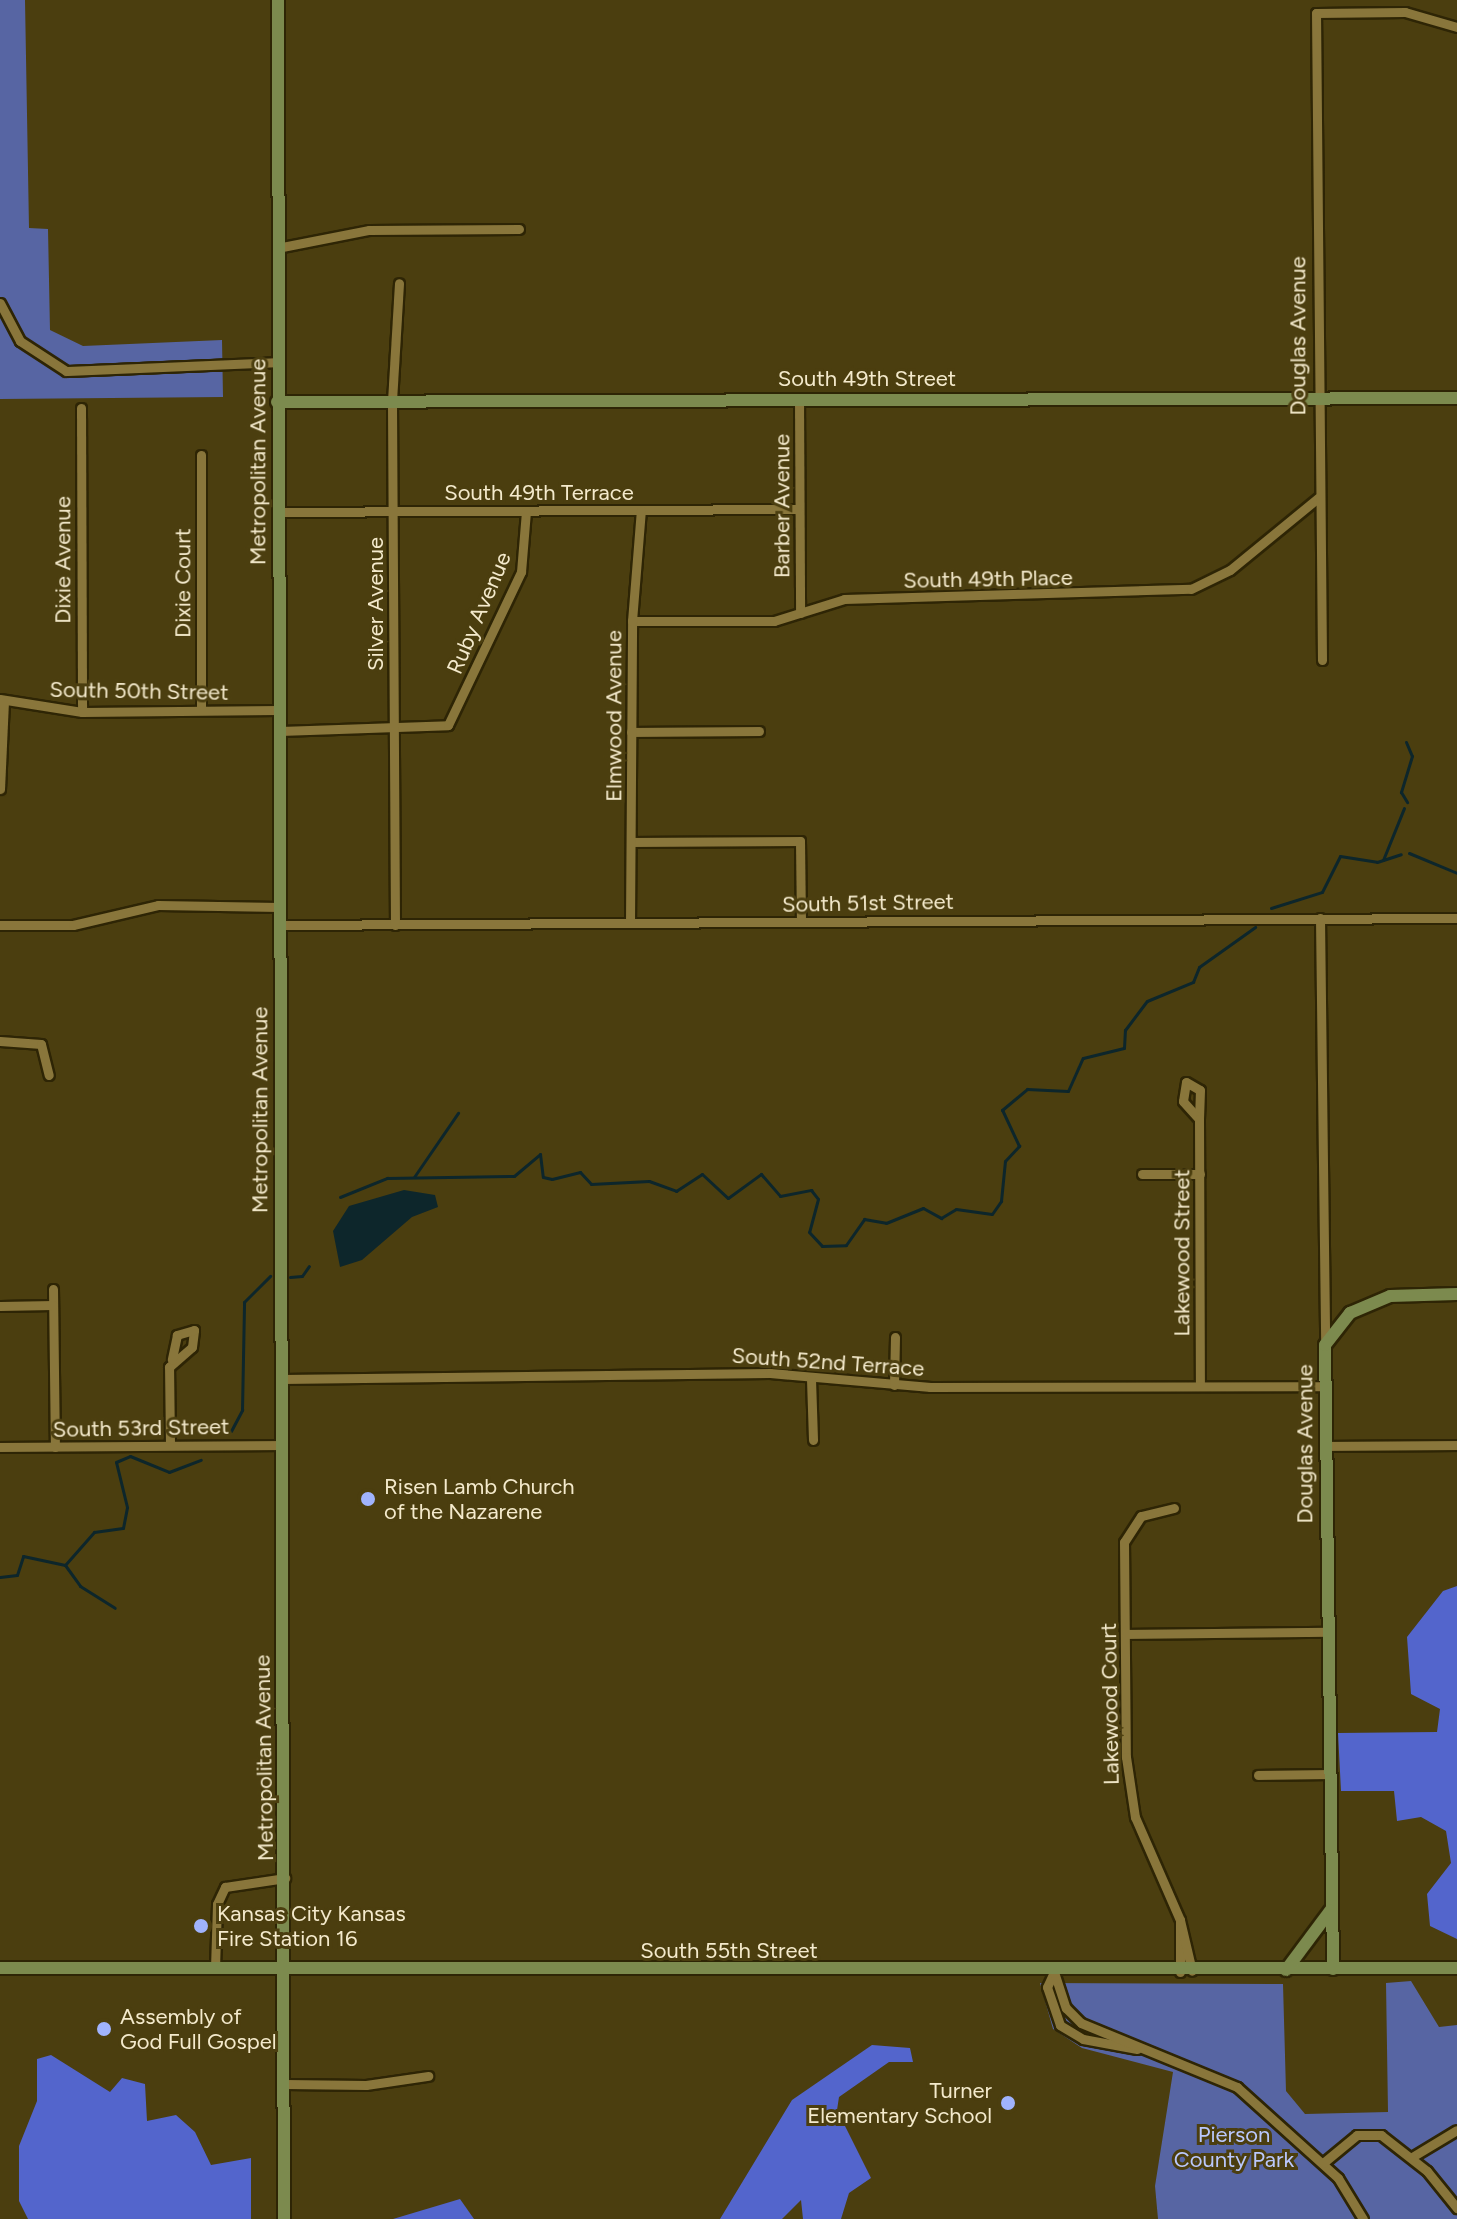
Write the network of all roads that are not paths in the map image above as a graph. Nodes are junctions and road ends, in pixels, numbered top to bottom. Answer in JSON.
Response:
{"nodes":[{"id":1,"x":278,"y":0,"type":"edge"},
{"id":2,"x":1457,"y":27,"type":"edge"},
{"id":3,"x":519,"y":229,"type":"dead end"},
{"id":4,"x":277,"y":248,"type":"junction"},
{"id":5,"x":399,"y":283,"type":"dead end"},
{"id":6,"x":0,"y":303,"type":"edge"},
{"id":7,"x":277,"y":362,"type":"junction"},
{"id":8,"x":1318,"y":398,"type":"junction"},
{"id":9,"x":1457,"y":398,"type":"edge"},
{"id":10,"x":799,"y":399,"type":"junction"},
{"id":11,"x":392,"y":401,"type":"junction"},
{"id":12,"x":277,"y":402,"type":"junction"},
{"id":13,"x":81,"y":408,"type":"dead end"},
{"id":14,"x":201,"y":455,"type":"dead end"},
{"id":15,"x":1318,"y":498,"type":"junction"},
{"id":16,"x":799,"y":509,"type":"junction"},
{"id":17,"x":641,"y":510,"type":"junction"},
{"id":18,"x":526,"y":511,"type":"junction"},
{"id":19,"x":279,"y":512,"type":"junction"},
{"id":20,"x":393,"y":512,"type":"junction"},
{"id":21,"x":800,"y":613,"type":"junction"},
{"id":22,"x":632,"y":621,"type":"junction"},
{"id":23,"x":1322,"y":660,"type":"dead end"},
{"id":24,"x":2,"y":700,"type":"edge"},
{"id":25,"x":201,"y":710,"type":"junction"},
{"id":26,"x":278,"y":710,"type":"junction"},
{"id":27,"x":82,"y":712,"type":"junction"},
{"id":28,"x":394,"y":730,"type":"junction"},
{"id":29,"x":280,"y":731,"type":"junction"},
{"id":30,"x":759,"y":731,"type":"dead end"},
{"id":31,"x":631,"y":732,"type":"junction"},
{"id":32,"x":0,"y":789,"type":"edge"},
{"id":33,"x":633,"y":842,"type":"junction"},
{"id":34,"x":279,"y":907,"type":"junction"},
{"id":35,"x":1320,"y":918,"type":"junction"},
{"id":36,"x":1457,"y":918,"type":"edge"},
{"id":37,"x":801,"y":920,"type":"junction"},
{"id":38,"x":630,"y":923,"type":"junction"},
{"id":39,"x":0,"y":925,"type":"edge"},
{"id":40,"x":279,"y":925,"type":"junction"},
{"id":41,"x":395,"y":925,"type":"junction"},
{"id":42,"x":0,"y":1041,"type":"edge"},
{"id":43,"x":49,"y":1075,"type":"dead end"},
{"id":44,"x":1199,"y":1119,"type":"dead end"},
{"id":45,"x":1142,"y":1174,"type":"dead end"},
{"id":46,"x":1200,"y":1174,"type":"junction"},
{"id":47,"x":53,"y":1289,"type":"dead end"},
{"id":48,"x":1457,"y":1294,"type":"edge"},
{"id":49,"x":53,"y":1305,"type":"junction"},
{"id":50,"x":0,"y":1306,"type":"edge"},
{"id":51,"x":895,"y":1337,"type":"dead end"},
{"id":52,"x":1325,"y":1345,"type":"junction"},
{"id":53,"x":172,"y":1359,"type":"dead end"},
{"id":54,"x":282,"y":1379,"type":"junction"},
{"id":55,"x":811,"y":1379,"type":"junction"},
{"id":56,"x":894,"y":1385,"type":"junction"},
{"id":57,"x":1200,"y":1386,"type":"junction"},
{"id":58,"x":1324,"y":1386,"type":"junction"},
{"id":59,"x":813,"y":1440,"type":"dead end"},
{"id":60,"x":170,"y":1445,"type":"junction"},
{"id":61,"x":282,"y":1445,"type":"junction"},
{"id":62,"x":1457,"y":1445,"type":"edge"},
{"id":63,"x":1324,"y":1446,"type":"junction"},
{"id":64,"x":0,"y":1447,"type":"edge"},
{"id":65,"x":55,"y":1447,"type":"junction"},
{"id":66,"x":1174,"y":1508,"type":"dead end"},
{"id":67,"x":1325,"y":1632,"type":"junction"},
{"id":68,"x":1126,"y":1634,"type":"junction"},
{"id":69,"x":1327,"y":1774,"type":"junction"},
{"id":70,"x":1258,"y":1775,"type":"dead end"},
{"id":71,"x":285,"y":1878,"type":"junction"},
{"id":72,"x":1330,"y":1911,"type":"junction"},
{"id":73,"x":0,"y":1968,"type":"edge"},
{"id":74,"x":215,"y":1968,"type":"junction"},
{"id":75,"x":284,"y":1968,"type":"junction"},
{"id":76,"x":1457,"y":1968,"type":"edge"},
{"id":77,"x":1333,"y":1969,"type":"junction"},
{"id":78,"x":1286,"y":1970,"type":"junction"},
{"id":79,"x":1054,"y":1972,"type":"junction"},
{"id":80,"x":1186,"y":1972,"type":"junction"},
{"id":81,"x":428,"y":2076,"type":"dead end"},
{"id":82,"x":285,"y":2084,"type":"junction"},
{"id":83,"x":1457,"y":2130,"type":"edge"},
{"id":84,"x":1412,"y":2157,"type":"junction"},
{"id":85,"x":1323,"y":2163,"type":"junction"},
{"id":86,"x":1457,"y":2208,"type":"edge"},
{"id":87,"x":284,"y":2219,"type":"edge"},
{"id":88,"x":1363,"y":2219,"type":"edge"}],
"edges":[{"from":1,"to":4,"type":"street","name":"Metropolitan Avenue"},
{"from":2,"to":8,"type":"street","name":"Douglas Avenue"},
{"from":3,"to":4,"type":"street"},
{"from":4,"to":7,"type":"street","name":"Metropolitan Avenue"},
{"from":5,"to":11,"type":"street","name":"Silver Avenue"},
{"from":6,"to":7,"type":"street"},
{"from":7,"to":12,"type":"street","name":"Metropolitan Avenue"},
{"from":8,"to":9,"type":"street","name":"South 49th Street"},
{"from":8,"to":10,"type":"street","name":"South 49th Street"},
{"from":8,"to":15,"type":"street","name":"Douglas Avenue"},
{"from":10,"to":11,"type":"street","name":"South 49th Street"},
{"from":10,"to":16,"type":"street","name":"Barber Avenue"},
{"from":11,"to":12,"type":"street","name":"South 49th Street"},
{"from":11,"to":20,"type":"street","name":"Silver Avenue"},
{"from":12,"to":19,"type":"street","name":"Metropolitan Avenue"},
{"from":13,"to":27,"type":"street","name":"Dixie Avenue"},
{"from":14,"to":25,"type":"street","name":"Dixie Court"},
{"from":15,"to":21,"type":"street","name":"South 49th Place"},
{"from":15,"to":23,"type":"street","name":"Douglas Avenue"},
{"from":16,"to":17,"type":"street","name":"South 49th Terrace"},
{"from":16,"to":21,"type":"street","name":"Barber Avenue"},
{"from":17,"to":18,"type":"street","name":"South 49th Terrace"},
{"from":17,"to":22,"type":"street","name":"Elmwood Avenue"},
{"from":18,"to":20,"type":"street","name":"South 49th Terrace"},
{"from":18,"to":28,"type":"street","name":"Ruby Avenue"},
{"from":19,"to":20,"type":"street","name":"South 49th Terrace"},
{"from":19,"to":26,"type":"street","name":"Metropolitan Avenue"},
{"from":20,"to":28,"type":"street","name":"Silver Avenue"},
{"from":21,"to":22,"type":"street","name":"South 49th Place"},
{"from":22,"to":31,"type":"street","name":"Elmwood Avenue"},
{"from":24,"to":27,"type":"street","name":"South 50th Street"},
{"from":24,"to":32,"type":"street"},
{"from":25,"to":26,"type":"street","name":"South 50th Street"},
{"from":25,"to":27,"type":"street","name":"South 50th Street"},
{"from":26,"to":29,"type":"street","name":"Metropolitan Avenue"},
{"from":28,"to":29,"type":"street"},
{"from":28,"to":41,"type":"street","name":"Silver Avenue"},
{"from":29,"to":34,"type":"street","name":"Metropolitan Avenue"},
{"from":30,"to":31,"type":"street"},
{"from":31,"to":33,"type":"street","name":"Elmwood Avenue"},
{"from":33,"to":37,"type":"street"},
{"from":33,"to":38,"type":"street","name":"Elmwood Avenue"},
{"from":34,"to":39,"type":"street"},
{"from":34,"to":40,"type":"street","name":"Metropolitan Avenue"},
{"from":35,"to":36,"type":"street","name":"South 51st Street"},
{"from":35,"to":37,"type":"street","name":"South 51st Street"},
{"from":35,"to":52,"type":"street","name":"Douglas Avenue"},
{"from":37,"to":38,"type":"street","name":"South 51st Street"},
{"from":38,"to":41,"type":"street","name":"South 51st Street"},
{"from":40,"to":41,"type":"street","name":"South 51st Street"},
{"from":40,"to":54,"type":"street","name":"Metropolitan Avenue"},
{"from":42,"to":43,"type":"street"},
{"from":44,"to":46,"type":"street","name":"Lakewood Street"},
{"from":45,"to":46,"type":"street"},
{"from":46,"to":57,"type":"street","name":"Lakewood Street"},
{"from":47,"to":49,"type":"street"},
{"from":48,"to":52,"type":"street"},
{"from":49,"to":50,"type":"street"},
{"from":49,"to":65,"type":"street"},
{"from":51,"to":56,"type":"street"},
{"from":52,"to":58,"type":"street","name":"Douglas Avenue"},
{"from":53,"to":60,"type":"street"},
{"from":54,"to":55,"type":"street","name":"South 52nd Terrace"},
{"from":54,"to":61,"type":"street","name":"Metropolitan Avenue"},
{"from":55,"to":56,"type":"street","name":"South 52nd Terrace"},
{"from":55,"to":59,"type":"street"},
{"from":56,"to":57,"type":"street","name":"South 52nd Terrace"},
{"from":57,"to":58,"type":"street","name":"South 52nd Terrace"},
{"from":58,"to":63,"type":"street","name":"Douglas Avenue"},
{"from":60,"to":61,"type":"street","name":"South 53rd Street"},
{"from":60,"to":65,"type":"street","name":"South 53rd Street"},
{"from":61,"to":71,"type":"street","name":"Metropolitan Avenue"},
{"from":62,"to":63,"type":"street"},
{"from":63,"to":67,"type":"street","name":"Douglas Avenue"},
{"from":64,"to":65,"type":"street","name":"South 53rd Street"},
{"from":66,"to":68,"type":"street","name":"Lakewood Court"},
{"from":67,"to":68,"type":"street"},
{"from":67,"to":69,"type":"street","name":"Douglas Avenue"},
{"from":68,"to":80,"type":"street","name":"Lakewood Court"},
{"from":69,"to":70,"type":"street"},
{"from":69,"to":72,"type":"street","name":"Douglas Avenue"},
{"from":71,"to":74,"type":"street"},
{"from":71,"to":75,"type":"street","name":"Metropolitan Avenue"},
{"from":72,"to":77,"type":"street","name":"Douglas Avenue"},
{"from":72,"to":78,"type":"street"},
{"from":73,"to":74,"type":"street","name":"South 55th Street"},
{"from":74,"to":75,"type":"street","name":"South 55th Street"},
{"from":75,"to":79,"type":"street","name":"South 55th Street"},
{"from":75,"to":82,"type":"street","name":"Metropolitan Avenue"},
{"from":76,"to":77,"type":"street","name":"South 55th Street"},
{"from":77,"to":78,"type":"street","name":"South 55th Street"},
{"from":78,"to":80,"type":"street","name":"South 55th Street"},
{"from":79,"to":80,"type":"street","name":"South 55th Street"},
{"from":79,"to":85,"type":"street"},
{"from":81,"to":82,"type":"street"},
{"from":82,"to":87,"type":"street","name":"Metropolitan Avenue"},
{"from":83,"to":84,"type":"street"},
{"from":84,"to":85,"type":"street"},
{"from":84,"to":86,"type":"street"},
{"from":85,"to":88,"type":"street"}]}
